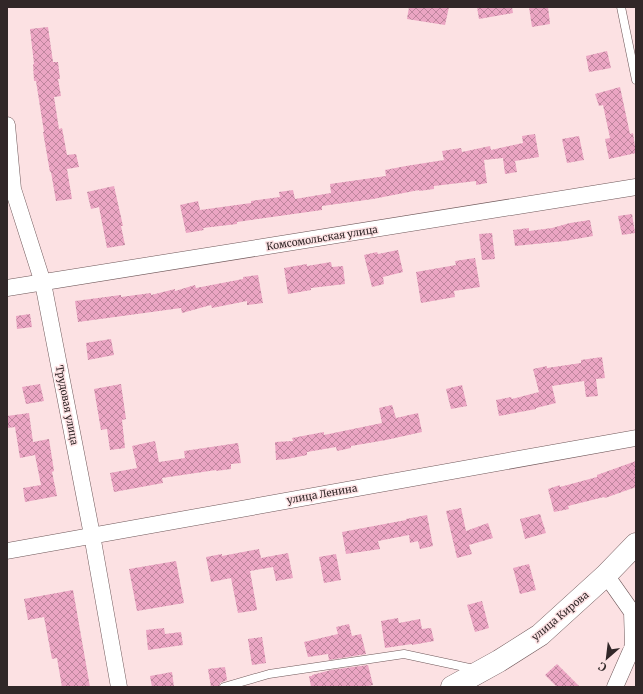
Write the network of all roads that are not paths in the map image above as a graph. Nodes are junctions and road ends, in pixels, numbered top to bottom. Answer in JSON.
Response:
{"nodes":[{"id":1,"x":621,"y":7,"type":"edge"},
{"id":2,"x":636,"y":80,"type":"edge"},
{"id":3,"x":7,"y":125,"type":"edge"},
{"id":4,"x":636,"y":187,"type":"edge"},
{"id":5,"x":43,"y":283,"type":"junction"},
{"id":6,"x":7,"y":288,"type":"edge"},
{"id":7,"x":636,"y":438,"type":"edge"},
{"id":8,"x":92,"y":535,"type":"junction"},
{"id":9,"x":636,"y":544,"type":"edge"},
{"id":10,"x":7,"y":551,"type":"edge"},
{"id":11,"x":606,"y":575,"type":"junction"},
{"id":12,"x":480,"y":671,"type":"junction"},
{"id":13,"x":119,"y":687,"type":"edge"},
{"id":14,"x":224,"y":687,"type":"edge"},
{"id":15,"x":452,"y":687,"type":"edge"},
{"id":16,"x":615,"y":687,"type":"edge"}],
"edges":[{"from":1,"to":2,"type":"lane"},
{"from":3,"to":5,"type":"street","name":"Трудовая улица"},
{"from":4,"to":5,"type":"street","name":"Комсомольская улица"},
{"from":5,"to":6,"type":"street","name":"Комсомольская улица"},
{"from":5,"to":8,"type":"street","name":"Трудовая улица"},
{"from":7,"to":8,"type":"street","name":"улица Ленина"},
{"from":8,"to":10,"type":"street","name":"улица Ленина"},
{"from":8,"to":13,"type":"street","name":"Трудовая улица"},
{"from":9,"to":11,"type":"main road","name":"улица Кирова"},
{"from":11,"to":12,"type":"main road","name":"улица Кирова"},
{"from":11,"to":16,"type":"street"},
{"from":12,"to":14,"type":"lane"},
{"from":12,"to":15,"type":"main road","name":"улица Кирова"}]}
